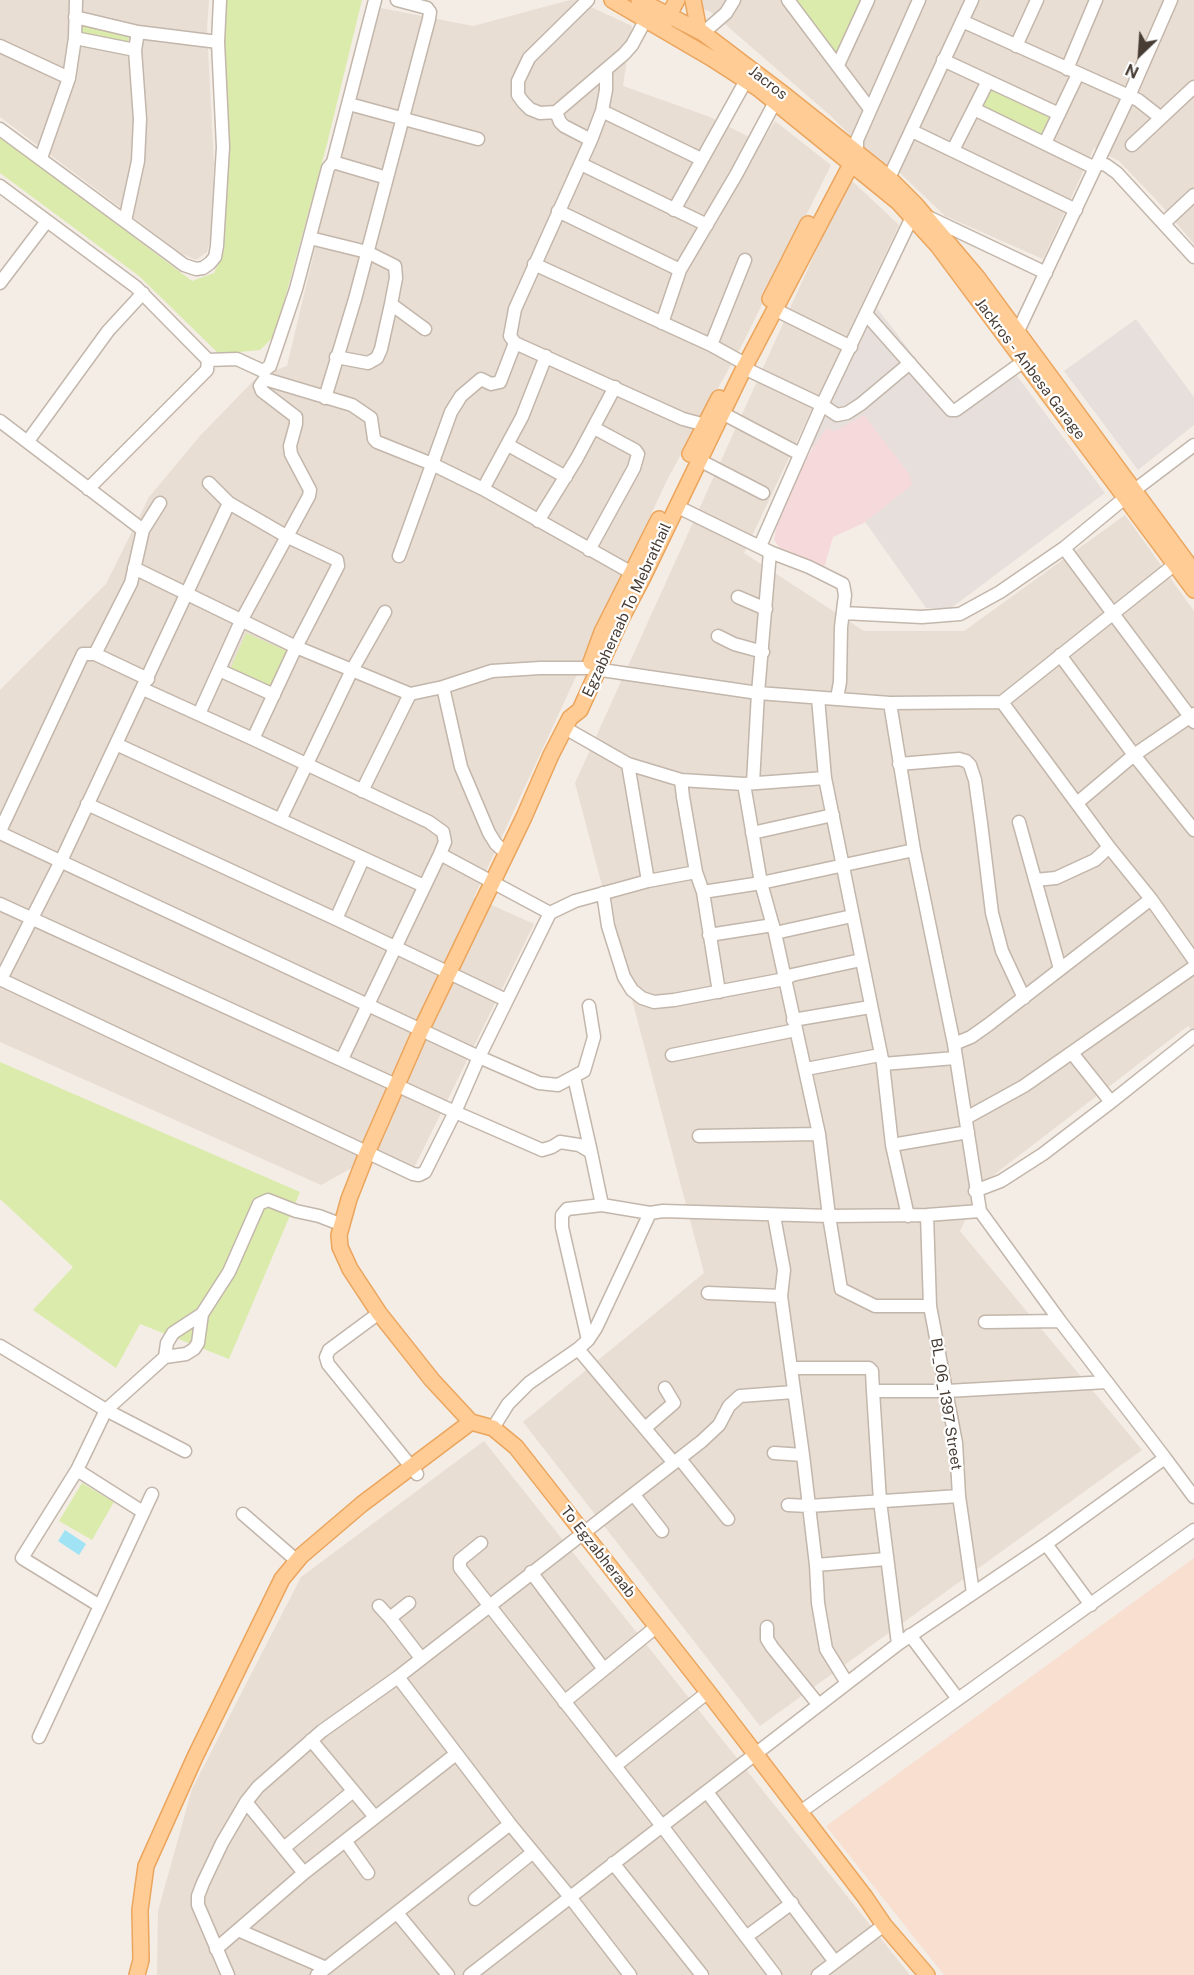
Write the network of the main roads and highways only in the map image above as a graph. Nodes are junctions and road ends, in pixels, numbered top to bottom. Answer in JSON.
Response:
{"nodes":[{"id":1,"x":612,"y":0,"type":"edge"},
{"id":2,"x":639,"y":0,"type":"edge"},
{"id":3,"x":677,"y":0,"type":"edge"},
{"id":4,"x":693,"y":0,"type":"edge"},
{"id":5,"x":669,"y":14,"type":"junction"},
{"id":6,"x":662,"y":29,"type":"junction"},
{"id":7,"x":701,"y":32,"type":"junction"},
{"id":8,"x":749,"y":75,"type":"junction"},
{"id":9,"x":851,"y":152,"type":"junction"},
{"id":10,"x":919,"y":217,"type":"junction"},
{"id":11,"x":742,"y":364,"type":"junction"},
{"id":12,"x":710,"y":426,"type":"junction"},
{"id":13,"x":1130,"y":494,"type":"junction"},
{"id":14,"x":1194,"y":572,"type":"edge"},
{"id":15,"x":1194,"y":590,"type":"edge"},
{"id":16,"x":593,"y":668,"type":"junction"},
{"id":17,"x":482,"y":1425,"type":"junction"},
{"id":18,"x":414,"y":1471,"type":"junction"},
{"id":19,"x":234,"y":1688,"type":"junction"},
{"id":20,"x":924,"y":1974,"type":"edge"},
{"id":21,"x":136,"y":1975,"type":"edge"},
{"id":22,"x":146,"y":1975,"type":"edge"}],
"edges":[{"from":1,"to":6,"type":"main road","name":"Jacros"},
{"from":2,"to":5,"type":"main road","name":"Jacros"},
{"from":3,"to":5,"type":"main road"},
{"from":4,"to":7,"type":"main road"},
{"from":5,"to":6,"type":"main road"},
{"from":5,"to":7,"type":"main road","name":"Jacros"},
{"from":6,"to":8,"type":"main road","name":"Jacros"},
{"from":7,"to":8,"type":"main road","name":"Jacros"},
{"from":8,"to":9,"type":"main road","name":"Jacros"},
{"from":8,"to":9,"type":"main road","name":"Jacros"},
{"from":9,"to":10,"type":"main road","name":"Jackros - Anbesa Garage"},
{"from":9,"to":10,"type":"main road","name":"Jacros"},
{"from":9,"to":11,"type":"main road"},
{"from":9,"to":11,"type":"main road","name":"Egzabheraab To Mebrathail"},
{"from":10,"to":13,"type":"main road","name":"Jackros - Anbesa Garage"},
{"from":10,"to":13,"type":"main road"},
{"from":11,"to":12,"type":"main road"},
{"from":11,"to":12,"type":"main road","name":"Egzabheraab To Mebrathail"},
{"from":12,"to":16,"type":"main road","name":"Egzabheraab To Mebrathail"},
{"from":12,"to":16,"type":"main road"},
{"from":13,"to":14,"type":"main road"},
{"from":13,"to":15,"type":"main road","name":"Jackros - Anbesa Garage"},
{"from":16,"to":17,"type":"main road","name":"To Egzabheraab"},
{"from":17,"to":18,"type":"main road"},
{"from":17,"to":20,"type":"main road","name":"To Egzabheraab"},
{"from":18,"to":19,"type":"main road"},
{"from":18,"to":19,"type":"main road"},
{"from":19,"to":21,"type":"main road"},
{"from":19,"to":22,"type":"main road"}]}
